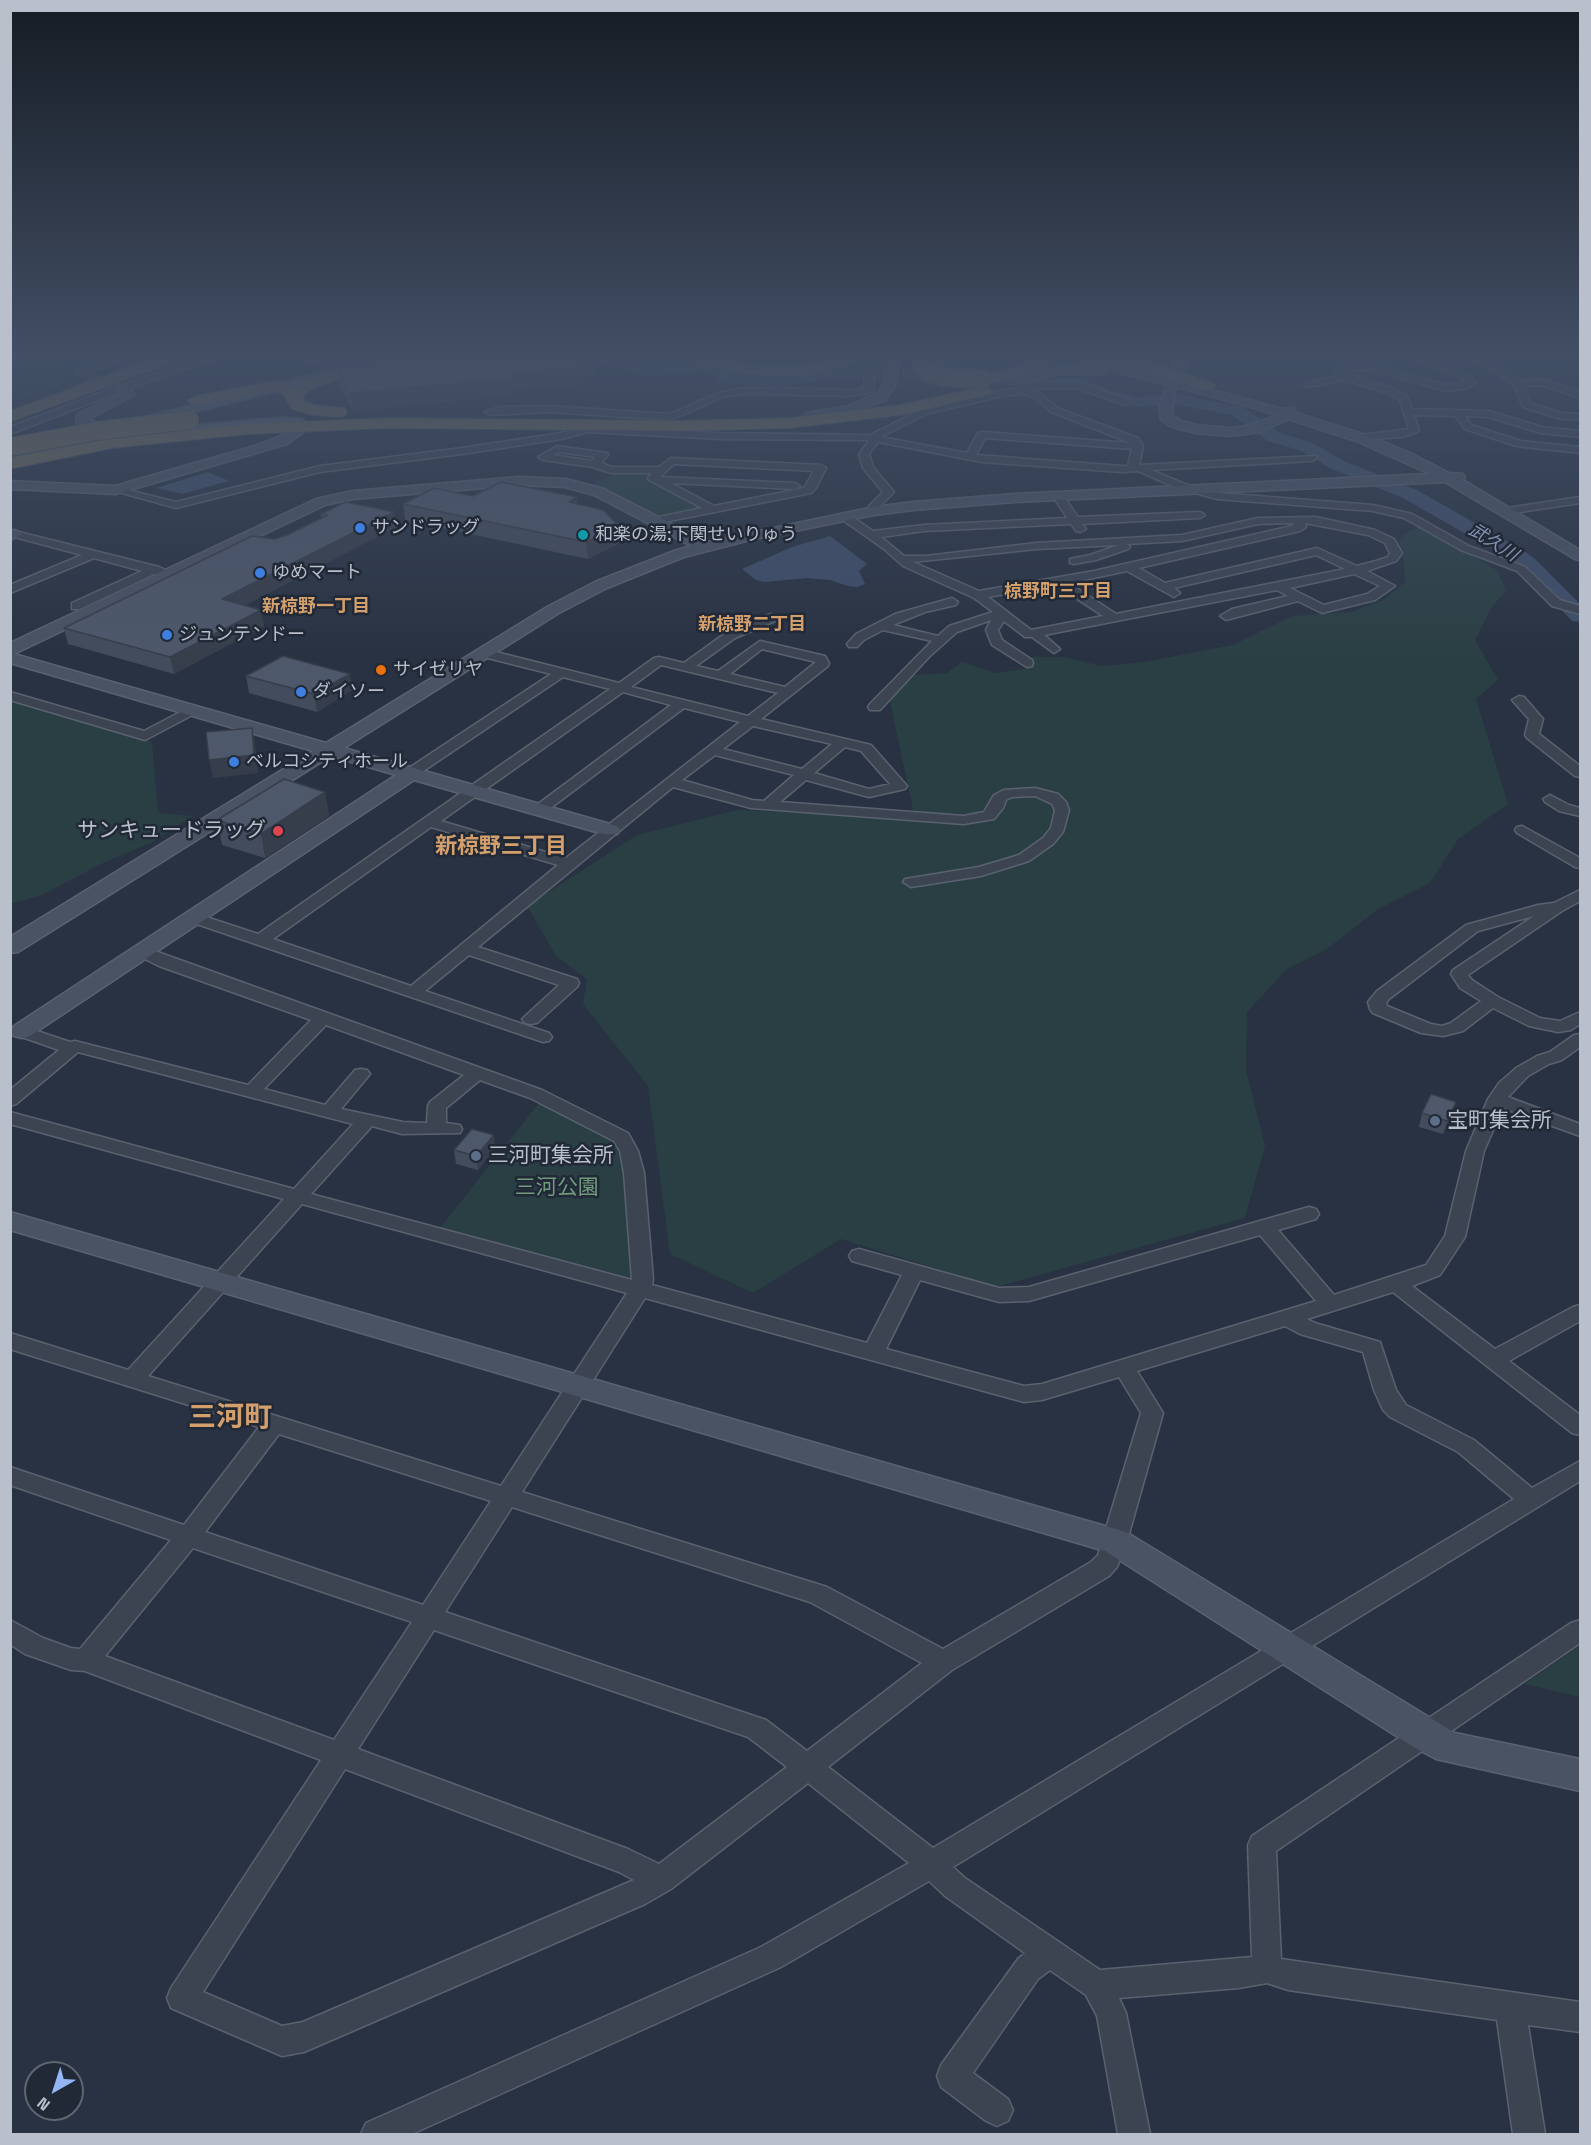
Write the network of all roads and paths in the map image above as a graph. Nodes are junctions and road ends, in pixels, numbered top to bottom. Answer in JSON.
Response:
{"nodes":[{"id":1,"x":221,"y":460,"type":"edge"},
{"id":2,"x":386,"y":460,"type":"edge"},
{"id":3,"x":866,"y":460,"type":"edge"},
{"id":4,"x":1016,"y":460,"type":"edge"},
{"id":5,"x":1135,"y":460,"type":"edge"},
{"id":6,"x":1274,"y":460,"type":"edge"},
{"id":7,"x":1414,"y":460,"type":"edge"},
{"id":8,"x":594,"y":464,"type":"dead end"},
{"id":9,"x":1133,"y":468,"type":"junction"},
{"id":10,"x":659,"y":470,"type":"junction"},
{"id":11,"x":1453,"y":478,"type":"junction"},
{"id":12,"x":660,"y":482,"type":"junction"},
{"id":13,"x":10,"y":485,"type":"edge"},
{"id":14,"x":811,"y":488,"type":"junction"},
{"id":15,"x":116,"y":490,"type":"junction"},
{"id":16,"x":1197,"y":490,"type":"junction"},
{"id":17,"x":1058,"y":496,"type":"junction"},
{"id":18,"x":1217,"y":496,"type":"junction"},
{"id":19,"x":1390,"y":500,"type":"dead end"},
{"id":20,"x":1581,"y":500,"type":"edge"},
{"id":21,"x":1287,"y":501,"type":"junction"},
{"id":22,"x":1259,"y":506,"type":"junction"},
{"id":23,"x":711,"y":509,"type":"junction"},
{"id":24,"x":1379,"y":509,"type":"junction"},
{"id":25,"x":1512,"y":510,"type":"junction"},
{"id":26,"x":874,"y":511,"type":"junction"},
{"id":27,"x":1245,"y":512,"type":"dead end"},
{"id":28,"x":1200,"y":515,"type":"dead end"},
{"id":29,"x":844,"y":516,"type":"junction"},
{"id":30,"x":1299,"y":519,"type":"junction"},
{"id":31,"x":654,"y":521,"type":"junction"},
{"id":32,"x":1074,"y":521,"type":"junction"},
{"id":33,"x":12,"y":534,"type":"edge"},
{"id":34,"x":870,"y":536,"type":"junction"},
{"id":35,"x":1137,"y":541,"type":"junction"},
{"id":36,"x":1090,"y":543,"type":"junction"},
{"id":37,"x":704,"y":547,"type":"junction"},
{"id":38,"x":1581,"y":548,"type":"edge"},
{"id":39,"x":93,"y":554,"type":"junction"},
{"id":40,"x":1581,"y":556,"type":"edge"},
{"id":41,"x":900,"y":559,"type":"junction"},
{"id":42,"x":1074,"y":561,"type":"dead end"},
{"id":43,"x":1130,"y":567,"type":"junction"},
{"id":44,"x":1356,"y":570,"type":"junction"},
{"id":45,"x":162,"y":572,"type":"junction"},
{"id":46,"x":1058,"y":581,"type":"junction"},
{"id":47,"x":1164,"y":587,"type":"junction"},
{"id":48,"x":1280,"y":587,"type":"junction"},
{"id":49,"x":10,"y":590,"type":"edge"},
{"id":50,"x":978,"y":595,"type":"junction"},
{"id":51,"x":1300,"y":597,"type":"junction"},
{"id":52,"x":952,"y":602,"type":"dead end"},
{"id":53,"x":1192,"y":603,"type":"junction"},
{"id":54,"x":76,"y":606,"type":"dead end"},
{"id":55,"x":1581,"y":610,"type":"edge"},
{"id":56,"x":1002,"y":613,"type":"junction"},
{"id":57,"x":1226,"y":616,"type":"dead end"},
{"id":58,"x":771,"y":618,"type":"dead end"},
{"id":59,"x":1114,"y":618,"type":"junction"},
{"id":60,"x":883,"y":626,"type":"junction"},
{"id":61,"x":1034,"y":633,"type":"junction"},
{"id":62,"x":941,"y":640,"type":"junction"},
{"id":63,"x":853,"y":644,"type":"dead end"},
{"id":64,"x":1054,"y":649,"type":"dead end"},
{"id":65,"x":10,"y":650,"type":"edge"},
{"id":66,"x":484,"y":653,"type":"junction"},
{"id":67,"x":10,"y":658,"type":"edge"},
{"id":68,"x":1027,"y":663,"type":"dead end"},
{"id":69,"x":687,"y":667,"type":"junction"},
{"id":70,"x":561,"y":673,"type":"junction"},
{"id":71,"x":721,"y":675,"type":"junction"},
{"id":72,"x":621,"y":687,"type":"junction"},
{"id":73,"x":788,"y":692,"type":"junction"},
{"id":74,"x":10,"y":696,"type":"edge"},
{"id":75,"x":1519,"y":700,"type":"dead end"},
{"id":76,"x":682,"y":703,"type":"junction"},
{"id":77,"x":875,"y":707,"type":"dead end"},
{"id":78,"x":193,"y":711,"type":"junction"},
{"id":79,"x":751,"y":722,"type":"junction"},
{"id":80,"x":842,"y":742,"type":"junction"},
{"id":81,"x":328,"y":750,"type":"junction"},
{"id":82,"x":712,"y":750,"type":"junction"},
{"id":83,"x":411,"y":773,"type":"junction"},
{"id":84,"x":1581,"y":773,"type":"edge"},
{"id":85,"x":805,"y":775,"type":"junction"},
{"id":86,"x":672,"y":782,"type":"junction"},
{"id":87,"x":474,"y":791,"type":"junction"},
{"id":88,"x":1550,"y":799,"type":"dead end"},
{"id":89,"x":768,"y":805,"type":"junction"},
{"id":90,"x":539,"y":810,"type":"junction"},
{"id":91,"x":1581,"y":812,"type":"edge"},
{"id":92,"x":429,"y":822,"type":"junction"},
{"id":93,"x":610,"y":830,"type":"junction"},
{"id":94,"x":1522,"y":830,"type":"dead end"},
{"id":95,"x":571,"y":864,"type":"junction"},
{"id":96,"x":1581,"y":864,"type":"edge"},
{"id":97,"x":911,"y":882,"type":"dead end"},
{"id":98,"x":1581,"y":895,"type":"edge"},
{"id":99,"x":1560,"y":906,"type":"junction"},
{"id":100,"x":194,"y":918,"type":"junction"},
{"id":101,"x":261,"y":940,"type":"junction"},
{"id":102,"x":10,"y":947,"type":"edge"},
{"id":103,"x":467,"y":949,"type":"junction"},
{"id":104,"x":141,"y":951,"type":"junction"},
{"id":105,"x":413,"y":993,"type":"junction"},
{"id":106,"x":1492,"y":1001,"type":"junction"},
{"id":107,"x":1581,"y":1017,"type":"edge"},
{"id":108,"x":323,"y":1018,"type":"junction"},
{"id":109,"x":531,"y":1019,"type":"dead end"},
{"id":110,"x":22,"y":1031,"type":"joint"},
{"id":111,"x":543,"y":1037,"type":"dead end"},
{"id":112,"x":1581,"y":1039,"type":"edge"},
{"id":113,"x":71,"y":1048,"type":"junction"},
{"id":114,"x":361,"y":1074,"type":"dead end"},
{"id":115,"x":476,"y":1074,"type":"junction"},
{"id":116,"x":252,"y":1091,"type":"junction"},
{"id":117,"x":1497,"y":1099,"type":"junction"},
{"id":118,"x":10,"y":1100,"type":"edge"},
{"id":119,"x":328,"y":1111,"type":"junction"},
{"id":120,"x":10,"y":1118,"type":"edge"},
{"id":121,"x":366,"y":1121,"type":"junction"},
{"id":122,"x":1581,"y":1130,"type":"edge"},
{"id":123,"x":298,"y":1196,"type":"junction"},
{"id":124,"x":1309,"y":1214,"type":"dead end"},
{"id":125,"x":10,"y":1221,"type":"edge"},
{"id":126,"x":1264,"y":1227,"type":"junction"},
{"id":127,"x":859,"y":1256,"type":"dead end"},
{"id":128,"x":914,"y":1271,"type":"junction"},
{"id":129,"x":222,"y":1283,"type":"junction"},
{"id":130,"x":1396,"y":1284,"type":"junction"},
{"id":131,"x":640,"y":1290,"type":"junction"},
{"id":132,"x":1330,"y":1304,"type":"junction"},
{"id":133,"x":1581,"y":1312,"type":"edge"},
{"id":134,"x":1286,"y":1317,"type":"junction"},
{"id":135,"x":10,"y":1341,"type":"edge"},
{"id":136,"x":873,"y":1353,"type":"junction"},
{"id":137,"x":1493,"y":1360,"type":"junction"},
{"id":138,"x":1124,"y":1367,"type":"junction"},
{"id":139,"x":132,"y":1380,"type":"junction"},
{"id":140,"x":577,"y":1387,"type":"junction"},
{"id":141,"x":274,"y":1424,"type":"junction"},
{"id":142,"x":1581,"y":1427,"type":"edge"},
{"id":143,"x":1581,"y":1470,"type":"edge"},
{"id":144,"x":10,"y":1476,"type":"edge"},
{"id":145,"x":505,"y":1497,"type":"junction"},
{"id":146,"x":1531,"y":1500,"type":"junction"},
{"id":147,"x":189,"y":1536,"type":"junction"},
{"id":148,"x":1116,"y":1541,"type":"junction"},
{"id":149,"x":428,"y":1617,"type":"junction"},
{"id":150,"x":10,"y":1630,"type":"edge"},
{"id":151,"x":1581,"y":1630,"type":"edge"},
{"id":152,"x":1289,"y":1648,"type":"junction"},
{"id":153,"x":86,"y":1660,"type":"junction"},
{"id":154,"x":943,"y":1662,"type":"junction"},
{"id":155,"x":1424,"y":1735,"type":"junction"},
{"id":156,"x":339,"y":1755,"type":"junction"},
{"id":157,"x":807,"y":1766,"type":"junction"},
{"id":158,"x":1581,"y":1775,"type":"edge"},
{"id":159,"x":931,"y":1865,"type":"junction"},
{"id":160,"x":661,"y":1880,"type":"junction"},
{"id":161,"x":1048,"y":1953,"type":"junction"},
{"id":162,"x":1267,"y":1969,"type":"junction"},
{"id":163,"x":1096,"y":1985,"type":"junction"},
{"id":164,"x":1510,"y":2008,"type":"junction"},
{"id":165,"x":1581,"y":2018,"type":"edge"},
{"id":166,"x":997,"y":2110,"type":"dead end"},
{"id":167,"x":377,"y":2134,"type":"edge"},
{"id":168,"x":1134,"y":2134,"type":"edge"},
{"id":169,"x":1529,"y":2134,"type":"edge"}],
"edges":[{"from":1,"to":15,"type":"street"},
{"from":2,"to":15,"type":"street"},
{"from":3,"to":26,"type":"street"},
{"from":4,"to":9,"type":"street"},
{"from":5,"to":9,"type":"street"},
{"from":6,"to":9,"type":"street"},
{"from":7,"to":11,"type":"street"},
{"from":8,"to":10,"type":"street"},
{"from":9,"to":16,"type":"street"},
{"from":10,"to":12,"type":"street"},
{"from":10,"to":14,"type":"street"},
{"from":11,"to":16,"type":"street"},
{"from":11,"to":25,"type":"street"},
{"from":12,"to":14,"type":"street"},
{"from":12,"to":23,"type":"street"},
{"from":13,"to":15,"type":"street"},
{"from":14,"to":23,"type":"street"},
{"from":16,"to":17,"type":"street"},
{"from":16,"to":18,"type":"street"},
{"from":17,"to":26,"type":"street"},
{"from":17,"to":32,"type":"street"},
{"from":18,"to":21,"type":"street"},
{"from":18,"to":22,"type":"street"},
{"from":19,"to":24,"type":"street"},
{"from":20,"to":25,"type":"street"},
{"from":21,"to":22,"type":"street"},
{"from":21,"to":24,"type":"street"},
{"from":22,"to":27,"type":"street"},
{"from":23,"to":31,"type":"street"},
{"from":24,"to":55,"type":"street"},
{"from":25,"to":38,"type":"street"},
{"from":25,"to":40,"type":"street"},
{"from":26,"to":29,"type":"street"},
{"from":28,"to":32,"type":"street"},
{"from":29,"to":34,"type":"street"},
{"from":29,"to":37,"type":"street"},
{"from":30,"to":35,"type":"street"},
{"from":30,"to":43,"type":"street"},
{"from":30,"to":44,"type":"street"},
{"from":31,"to":37,"type":"street"},
{"from":31,"to":45,"type":"street"},
{"from":32,"to":34,"type":"street"},
{"from":32,"to":36,"type":"street"},
{"from":33,"to":39,"type":"street"},
{"from":34,"to":41,"type":"street"},
{"from":35,"to":36,"type":"street"},
{"from":35,"to":42,"type":"street"},
{"from":36,"to":41,"type":"street"},
{"from":37,"to":66,"type":"street"},
{"from":39,"to":45,"type":"street"},
{"from":39,"to":49,"type":"street"},
{"from":41,"to":50,"type":"street"},
{"from":43,"to":46,"type":"street"},
{"from":43,"to":47,"type":"street"},
{"from":44,"to":47,"type":"street"},
{"from":44,"to":48,"type":"street"},
{"from":44,"to":51,"type":"street"},
{"from":45,"to":54,"type":"street"},
{"from":45,"to":65,"type":"street"},
{"from":46,"to":50,"type":"street"},
{"from":46,"to":59,"type":"street"},
{"from":47,"to":53,"type":"street"},
{"from":48,"to":51,"type":"street"},
{"from":48,"to":53,"type":"street"},
{"from":50,"to":56,"type":"street"},
{"from":51,"to":57,"type":"street"},
{"from":52,"to":60,"type":"street"},
{"from":53,"to":59,"type":"street"},
{"from":56,"to":61,"type":"street"},
{"from":56,"to":62,"type":"street"},
{"from":56,"to":68,"type":"street"},
{"from":58,"to":69,"type":"street"},
{"from":59,"to":61,"type":"street"},
{"from":60,"to":62,"type":"street"},
{"from":60,"to":63,"type":"street"},
{"from":61,"to":64,"type":"street"},
{"from":62,"to":77,"type":"street"},
{"from":66,"to":70,"type":"street"},
{"from":66,"to":81,"type":"street"},
{"from":67,"to":78,"type":"street"},
{"from":69,"to":71,"type":"street"},
{"from":69,"to":72,"type":"street"},
{"from":70,"to":72,"type":"street"},
{"from":70,"to":83,"type":"street"},
{"from":71,"to":73,"type":"street"},
{"from":71,"to":73,"type":"street"},
{"from":72,"to":76,"type":"street"},
{"from":72,"to":87,"type":"street"},
{"from":73,"to":79,"type":"street"},
{"from":74,"to":78,"type":"street"},
{"from":75,"to":84,"type":"street"},
{"from":76,"to":79,"type":"street"},
{"from":76,"to":90,"type":"street"},
{"from":78,"to":81,"type":"street"},
{"from":79,"to":80,"type":"street"},
{"from":79,"to":82,"type":"street"},
{"from":80,"to":85,"type":"street"},
{"from":80,"to":85,"type":"street"},
{"from":81,"to":83,"type":"street"},
{"from":81,"to":102,"type":"street"},
{"from":82,"to":85,"type":"street"},
{"from":82,"to":86,"type":"street"},
{"from":83,"to":87,"type":"street"},
{"from":83,"to":100,"type":"street"},
{"from":85,"to":89,"type":"street"},
{"from":86,"to":89,"type":"street"},
{"from":86,"to":93,"type":"street"},
{"from":87,"to":90,"type":"street"},
{"from":87,"to":92,"type":"street"},
{"from":88,"to":91,"type":"street"},
{"from":89,"to":97,"type":"street"},
{"from":90,"to":93,"type":"street"},
{"from":92,"to":95,"type":"street"},
{"from":92,"to":101,"type":"street"},
{"from":93,"to":95,"type":"street"},
{"from":94,"to":96,"type":"street"},
{"from":95,"to":103,"type":"street"},
{"from":98,"to":99,"type":"street"},
{"from":99,"to":106,"type":"street"},
{"from":99,"to":106,"type":"street"},
{"from":100,"to":101,"type":"street"},
{"from":100,"to":104,"type":"street"},
{"from":101,"to":105,"type":"street"},
{"from":103,"to":105,"type":"street"},
{"from":103,"to":109,"type":"street"},
{"from":104,"to":108,"type":"street"},
{"from":104,"to":110,"type":"street"},
{"from":105,"to":111,"type":"street"},
{"from":106,"to":107,"type":"street"},
{"from":108,"to":115,"type":"street"},
{"from":108,"to":116,"type":"street"},
{"from":110,"to":113,"type":"street"},
{"from":112,"to":117,"type":"street"},
{"from":113,"to":116,"type":"street"},
{"from":113,"to":118,"type":"street"},
{"from":114,"to":119,"type":"street"},
{"from":115,"to":121,"type":"street"},
{"from":115,"to":131,"type":"street"},
{"from":116,"to":119,"type":"street"},
{"from":117,"to":122,"type":"street"},
{"from":117,"to":130,"type":"street"},
{"from":119,"to":121,"type":"street"},
{"from":120,"to":123,"type":"street"},
{"from":121,"to":123,"type":"street"},
{"from":123,"to":129,"type":"street"},
{"from":123,"to":131,"type":"street"},
{"from":124,"to":126,"type":"street"},
{"from":125,"to":129,"type":"street"},
{"from":126,"to":128,"type":"street"},
{"from":126,"to":132,"type":"street"},
{"from":127,"to":128,"type":"street"},
{"from":128,"to":136,"type":"street"},
{"from":129,"to":139,"type":"street"},
{"from":129,"to":140,"type":"street"},
{"from":130,"to":132,"type":"street"},
{"from":130,"to":137,"type":"street"},
{"from":131,"to":136,"type":"street"},
{"from":131,"to":140,"type":"street"},
{"from":132,"to":134,"type":"street"},
{"from":133,"to":137,"type":"street"},
{"from":134,"to":138,"type":"street"},
{"from":134,"to":146,"type":"street"},
{"from":135,"to":139,"type":"street"},
{"from":136,"to":138,"type":"street"},
{"from":137,"to":142,"type":"street"},
{"from":138,"to":148,"type":"street"},
{"from":139,"to":141,"type":"street"},
{"from":140,"to":145,"type":"street"},
{"from":140,"to":148,"type":"street"},
{"from":141,"to":145,"type":"street"},
{"from":141,"to":147,"type":"street"},
{"from":143,"to":146,"type":"street"},
{"from":144,"to":147,"type":"street"},
{"from":145,"to":149,"type":"street"},
{"from":145,"to":154,"type":"street"},
{"from":146,"to":152,"type":"street"},
{"from":147,"to":149,"type":"street"},
{"from":147,"to":153,"type":"street"},
{"from":148,"to":152,"type":"street"},
{"from":148,"to":154,"type":"street"},
{"from":149,"to":156,"type":"street"},
{"from":149,"to":157,"type":"street"},
{"from":150,"to":153,"type":"street"},
{"from":151,"to":155,"type":"street"},
{"from":152,"to":155,"type":"street"},
{"from":152,"to":159,"type":"street"},
{"from":153,"to":156,"type":"street"},
{"from":154,"to":157,"type":"street"},
{"from":155,"to":158,"type":"street"},
{"from":155,"to":162,"type":"street"},
{"from":156,"to":160,"type":"street"},
{"from":156,"to":160,"type":"street"},
{"from":157,"to":159,"type":"street"},
{"from":157,"to":160,"type":"street"},
{"from":159,"to":161,"type":"street"},
{"from":159,"to":167,"type":"street"},
{"from":161,"to":163,"type":"street"},
{"from":161,"to":166,"type":"street"},
{"from":162,"to":163,"type":"street"},
{"from":162,"to":164,"type":"street"},
{"from":163,"to":168,"type":"street"},
{"from":164,"to":165,"type":"street"},
{"from":164,"to":169,"type":"street"}]}
